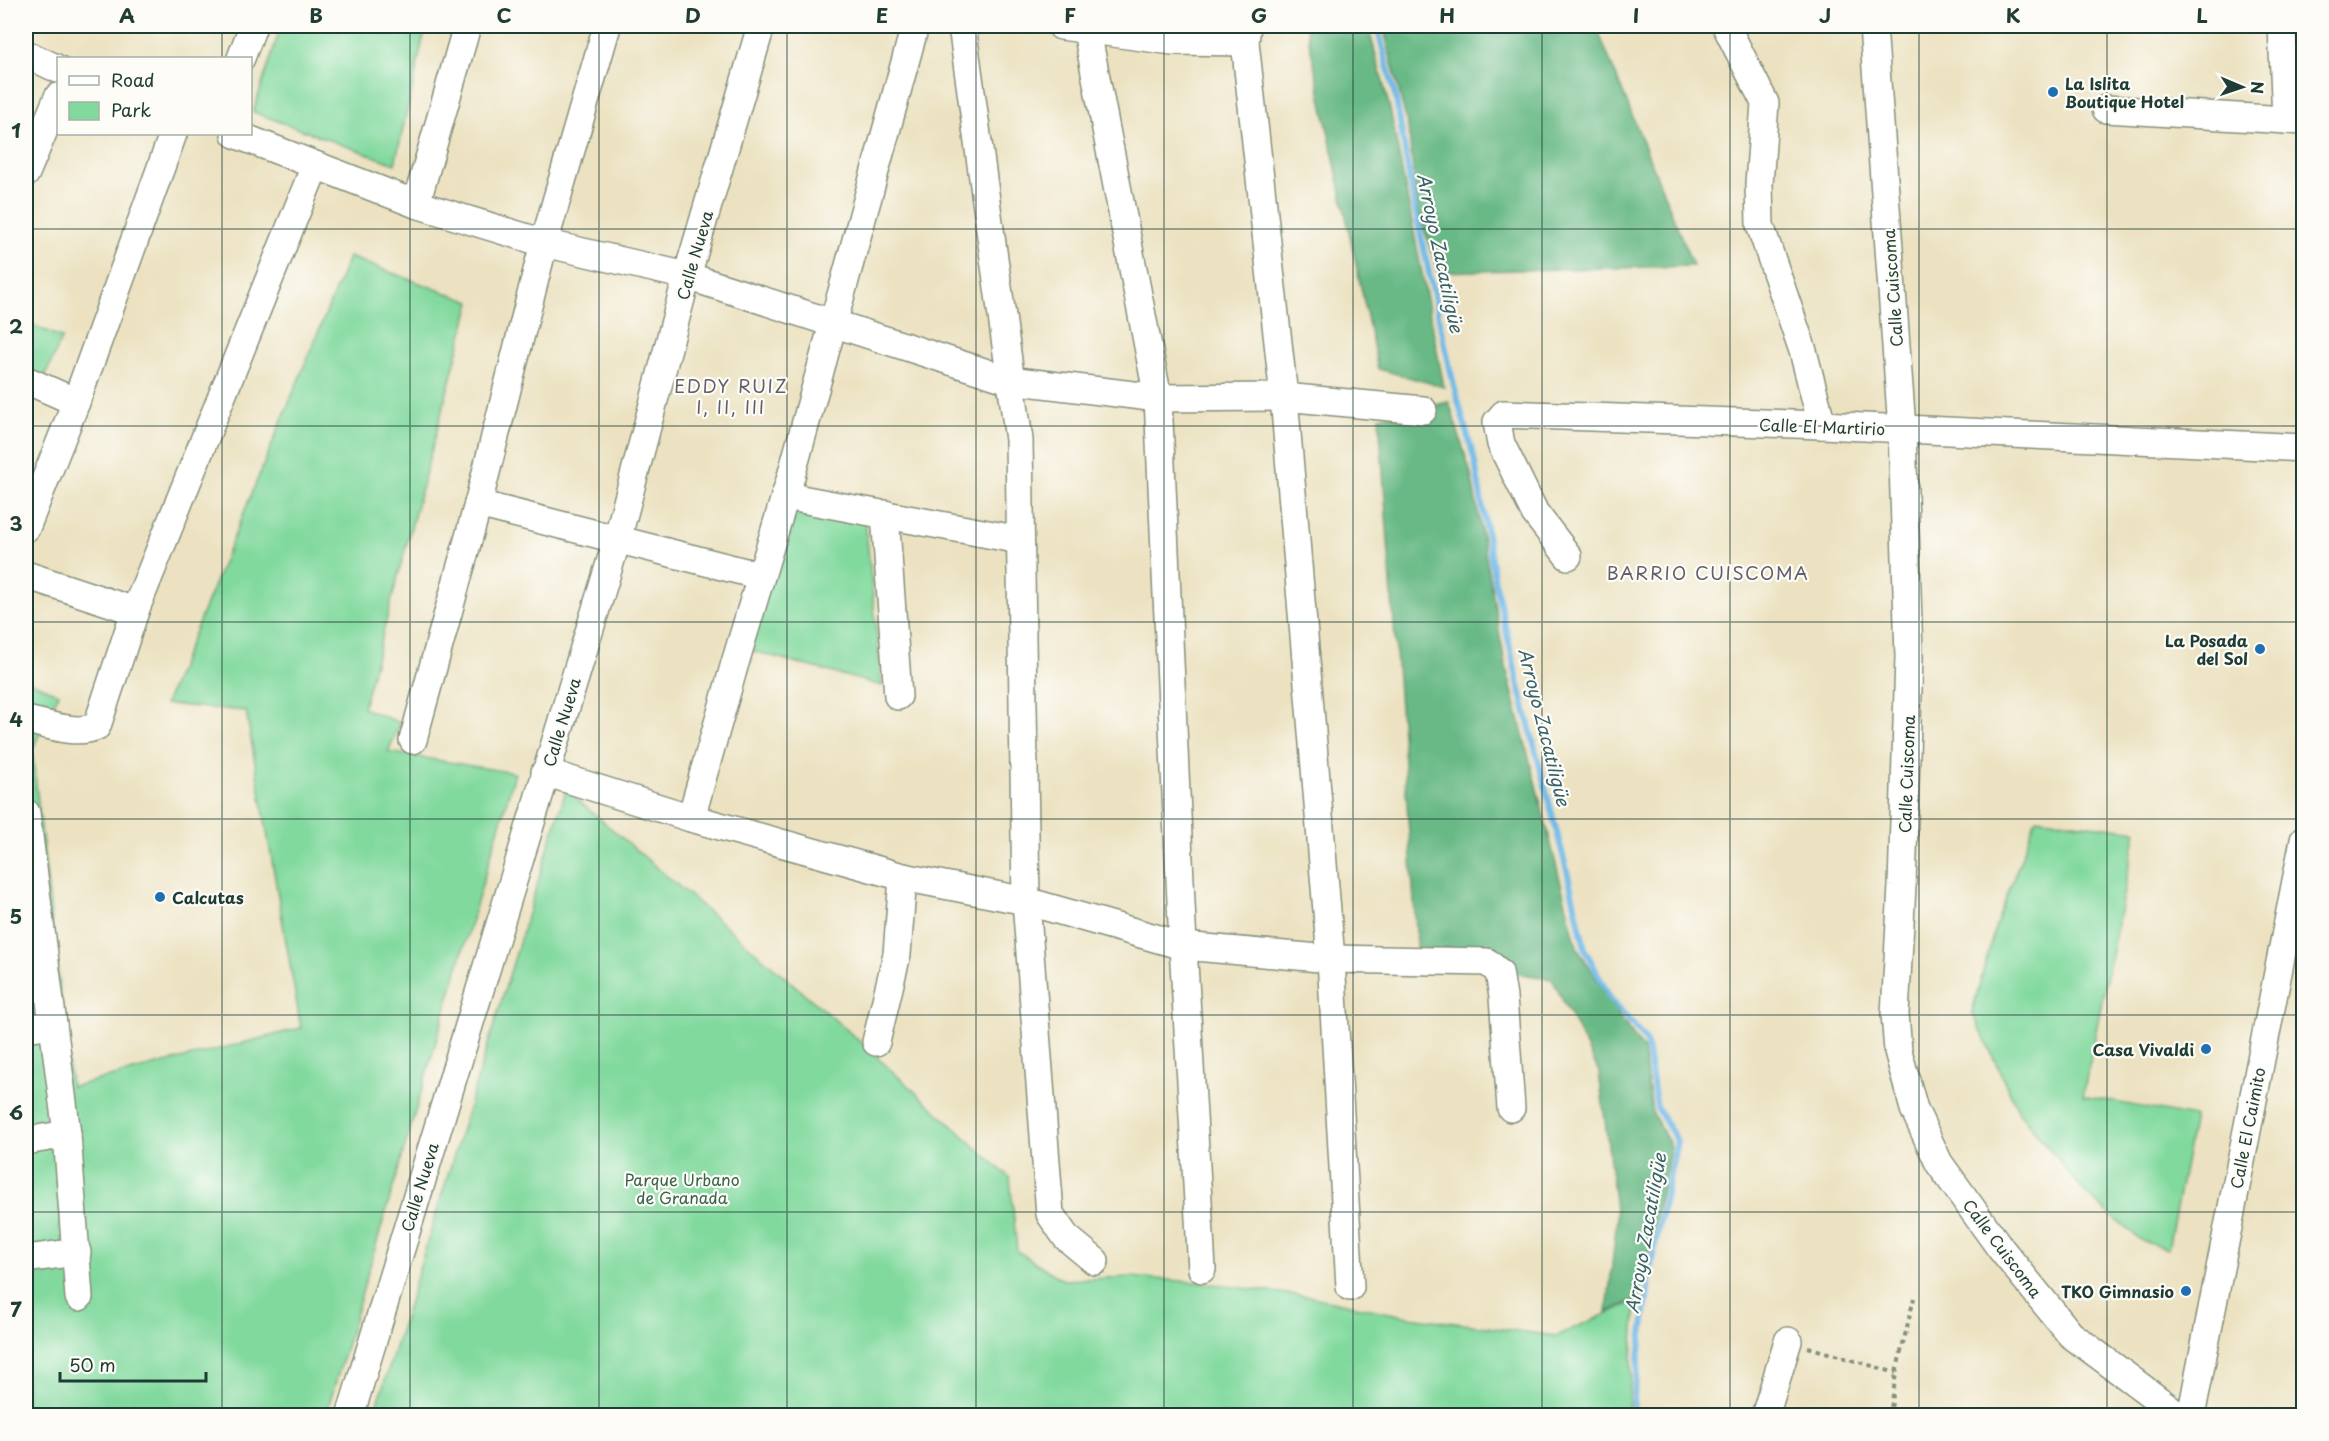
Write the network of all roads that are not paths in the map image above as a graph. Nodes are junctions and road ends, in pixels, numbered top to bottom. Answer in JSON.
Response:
{"nodes":[{"id":1,"x":253,"y":26,"type":"edge"},
{"id":2,"x":467,"y":26,"type":"edge"},
{"id":3,"x":607,"y":26,"type":"edge"},
{"id":4,"x":761,"y":26,"type":"edge"},
{"id":5,"x":915,"y":26,"type":"edge"},
{"id":6,"x":962,"y":26,"type":"edge"},
{"id":7,"x":1061,"y":26,"type":"edge"},
{"id":8,"x":1726,"y":26,"type":"edge"},
{"id":9,"x":1873,"y":26,"type":"edge"},
{"id":10,"x":2282,"y":26,"type":"edge"},
{"id":11,"x":1087,"y":31,"type":"junction"},
{"id":12,"x":1246,"y":34,"type":"edge"},
{"id":13,"x":26,"y":54,"type":"edge"},
{"id":14,"x":241,"y":57,"type":"edge"},
{"id":15,"x":57,"y":69,"type":"edge"},
{"id":16,"x":57,"y":99,"type":"edge"},
{"id":17,"x":2106,"y":109,"type":"dead end"},
{"id":18,"x":2295,"y":121,"type":"edge"},
{"id":19,"x":173,"y":135,"type":"edge"},
{"id":20,"x":238,"y":135,"type":"edge"},
{"id":21,"x":315,"y":166,"type":"junction"},
{"id":22,"x":26,"y":173,"type":"edge"},
{"id":23,"x":416,"y":204,"type":"junction"},
{"id":24,"x":544,"y":243,"type":"junction"},
{"id":25,"x":687,"y":276,"type":"junction"},
{"id":26,"x":833,"y":322,"type":"junction"},
{"id":27,"x":26,"y":380,"type":"edge"},
{"id":28,"x":1009,"y":380,"type":"junction"},
{"id":29,"x":1284,"y":397,"type":"junction"},
{"id":30,"x":1158,"y":398,"type":"junction"},
{"id":31,"x":76,"y":402,"type":"junction"},
{"id":32,"x":1423,"y":410,"type":"dead end"},
{"id":33,"x":1822,"y":425,"type":"junction"},
{"id":34,"x":1902,"y":429,"type":"junction"},
{"id":35,"x":2304,"y":448,"type":"edge"},
{"id":36,"x":785,"y":496,"type":"junction"},
{"id":37,"x":478,"y":504,"type":"junction"},
{"id":38,"x":885,"y":514,"type":"junction"},
{"id":39,"x":26,"y":528,"type":"edge"},
{"id":40,"x":617,"y":540,"type":"junction"},
{"id":41,"x":1020,"y":540,"type":"junction"},
{"id":42,"x":1568,"y":556,"type":"dead end"},
{"id":43,"x":26,"y":575,"type":"edge"},
{"id":44,"x":761,"y":576,"type":"junction"},
{"id":45,"x":135,"y":611,"type":"junction"},
{"id":46,"x":898,"y":696,"type":"dead end"},
{"id":47,"x":26,"y":720,"type":"edge"},
{"id":48,"x":413,"y":740,"type":"dead end"},
{"id":49,"x":545,"y":772,"type":"junction"},
{"id":50,"x":26,"y":813,"type":"edge"},
{"id":51,"x":691,"y":818,"type":"junction"},
{"id":52,"x":2304,"y":840,"type":"edge"},
{"id":53,"x":903,"y":878,"type":"junction"},
{"id":54,"x":1026,"y":901,"type":"junction"},
{"id":55,"x":32,"y":907,"type":"edge"},
{"id":56,"x":1183,"y":946,"type":"junction"},
{"id":57,"x":1331,"y":959,"type":"junction"},
{"id":58,"x":53,"y":1024,"type":"junction"},
{"id":59,"x":26,"y":1028,"type":"edge"},
{"id":60,"x":876,"y":1042,"type":"dead end"},
{"id":61,"x":1510,"y":1108,"type":"dead end"},
{"id":62,"x":67,"y":1134,"type":"junction"},
{"id":63,"x":26,"y":1141,"type":"edge"},
{"id":64,"x":77,"y":1252,"type":"junction"},
{"id":65,"x":26,"y":1259,"type":"edge"},
{"id":66,"x":1095,"y":1261,"type":"dead end"},
{"id":67,"x":1202,"y":1269,"type":"dead end"},
{"id":68,"x":1350,"y":1287,"type":"dead end"},
{"id":69,"x":79,"y":1297,"type":"dead end"},
{"id":70,"x":1788,"y":1341,"type":"road end"},
{"id":71,"x":350,"y":1416,"type":"edge"},
{"id":72,"x":1765,"y":1416,"type":"edge"},
{"id":73,"x":2180,"y":1416,"type":"edge"},
{"id":74,"x":2191,"y":1416,"type":"edge"}],
"edges":[{"from":1,"to":14,"type":"street"},
{"from":2,"to":23,"type":"street"},
{"from":3,"to":24,"type":"street"},
{"from":4,"to":25,"type":"street","name":"Calle Nueva"},
{"from":5,"to":26,"type":"street"},
{"from":6,"to":28,"type":"street"},
{"from":7,"to":11,"type":"street"},
{"from":8,"to":33,"type":"street"},
{"from":9,"to":34,"type":"street","name":"Calle Cuiscoma"},
{"from":10,"to":18,"type":"street"},
{"from":11,"to":12,"type":"street"},
{"from":11,"to":30,"type":"street"},
{"from":12,"to":29,"type":"street"},
{"from":13,"to":15,"type":"street"},
{"from":16,"to":22,"type":"street"},
{"from":17,"to":18,"type":"street"},
{"from":19,"to":31,"type":"street"},
{"from":20,"to":21,"type":"street"},
{"from":21,"to":23,"type":"street"},
{"from":21,"to":45,"type":"street"},
{"from":23,"to":24,"type":"street"},
{"from":24,"to":25,"type":"street"},
{"from":24,"to":37,"type":"street"},
{"from":25,"to":26,"type":"street"},
{"from":25,"to":40,"type":"street","name":"Calle Nueva"},
{"from":26,"to":28,"type":"street"},
{"from":26,"to":36,"type":"street"},
{"from":27,"to":31,"type":"street"},
{"from":28,"to":30,"type":"street"},
{"from":28,"to":41,"type":"street"},
{"from":29,"to":30,"type":"street"},
{"from":29,"to":32,"type":"street"},
{"from":29,"to":57,"type":"street"},
{"from":30,"to":56,"type":"street"},
{"from":31,"to":39,"type":"street"},
{"from":33,"to":34,"type":"street","name":"Calle El Martirio"},
{"from":33,"to":42,"type":"street","name":"Calle El Martirio"},
{"from":34,"to":35,"type":"street","name":"Calle El Martirio"},
{"from":34,"to":73,"type":"street","name":"Calle Cuiscoma"},
{"from":36,"to":38,"type":"street"},
{"from":36,"to":44,"type":"street"},
{"from":37,"to":40,"type":"street"},
{"from":37,"to":48,"type":"street"},
{"from":38,"to":41,"type":"street"},
{"from":38,"to":46,"type":"street"},
{"from":40,"to":44,"type":"street"},
{"from":40,"to":49,"type":"street","name":"Calle Nueva"},
{"from":41,"to":54,"type":"street"},
{"from":43,"to":45,"type":"street"},
{"from":44,"to":51,"type":"street"},
{"from":45,"to":47,"type":"street"},
{"from":49,"to":51,"type":"street"},
{"from":49,"to":71,"type":"street","name":"Calle Nueva"},
{"from":50,"to":55,"type":"street"},
{"from":51,"to":53,"type":"street"},
{"from":52,"to":74,"type":"street","name":"Calle El Caimito"},
{"from":53,"to":54,"type":"street"},
{"from":53,"to":60,"type":"street"},
{"from":54,"to":56,"type":"street"},
{"from":54,"to":66,"type":"street"},
{"from":55,"to":58,"type":"street"},
{"from":56,"to":57,"type":"street"},
{"from":56,"to":67,"type":"street"},
{"from":57,"to":61,"type":"street"},
{"from":57,"to":68,"type":"street"},
{"from":58,"to":59,"type":"street"},
{"from":58,"to":62,"type":"street"},
{"from":62,"to":63,"type":"street"},
{"from":62,"to":64,"type":"street"},
{"from":64,"to":65,"type":"street"},
{"from":64,"to":69,"type":"street"},
{"from":70,"to":72,"type":"street"}]}
